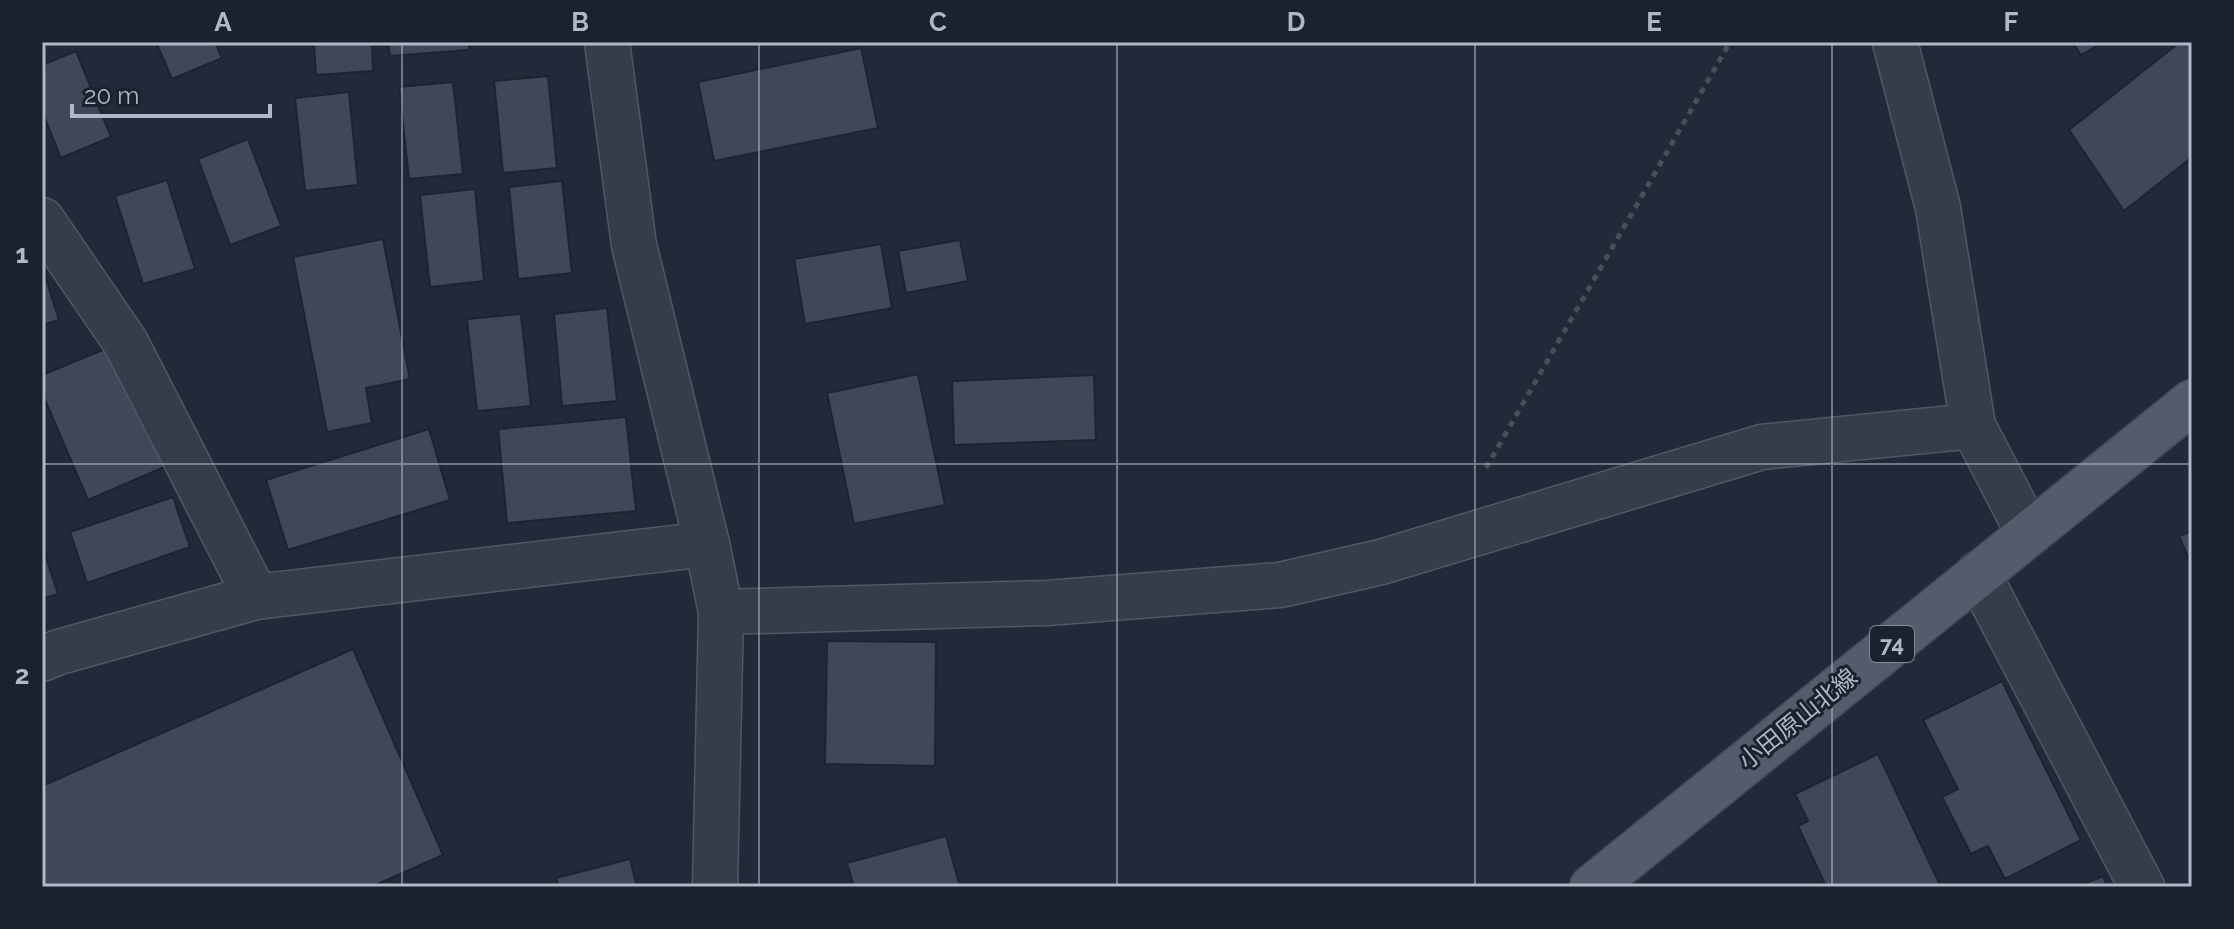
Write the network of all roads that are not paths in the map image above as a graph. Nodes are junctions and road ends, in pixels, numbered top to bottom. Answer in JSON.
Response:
{"nodes":[{"id":1,"x":607,"y":42,"type":"edge"},
{"id":2,"x":1895,"y":42,"type":"edge"},
{"id":3,"x":42,"y":220,"type":"edge"},
{"id":4,"x":2192,"y":402,"type":"edge"},
{"id":5,"x":1973,"y":426,"type":"junction"},
{"id":6,"x":2029,"y":534,"type":"junction"},
{"id":7,"x":707,"y":544,"type":"junction"},
{"id":8,"x":1978,"y":574,"type":"junction"},
{"id":9,"x":256,"y":597,"type":"junction"},
{"id":10,"x":721,"y":612,"type":"junction"},
{"id":11,"x":42,"y":659,"type":"edge"},
{"id":12,"x":715,"y":887,"type":"edge"},
{"id":13,"x":1592,"y":887,"type":"edge"},
{"id":14,"x":2142,"y":887,"type":"edge"}],
"edges":[{"from":1,"to":7,"type":"street"},
{"from":2,"to":5,"type":"street"},
{"from":3,"to":9,"type":"street"},
{"from":4,"to":6,"type":"main road","name":"小田原山北線","number":"74"},
{"from":5,"to":6,"type":"street"},
{"from":5,"to":10,"type":"street"},
{"from":6,"to":8,"type":"main road","name":"小田原山北線","number":"74"},
{"from":7,"to":9,"type":"street"},
{"from":7,"to":10,"type":"street"},
{"from":8,"to":13,"type":"main road","name":"小田原山北線","number":"74"},
{"from":8,"to":14,"type":"street"},
{"from":9,"to":11,"type":"street"},
{"from":10,"to":12,"type":"street"}]}
